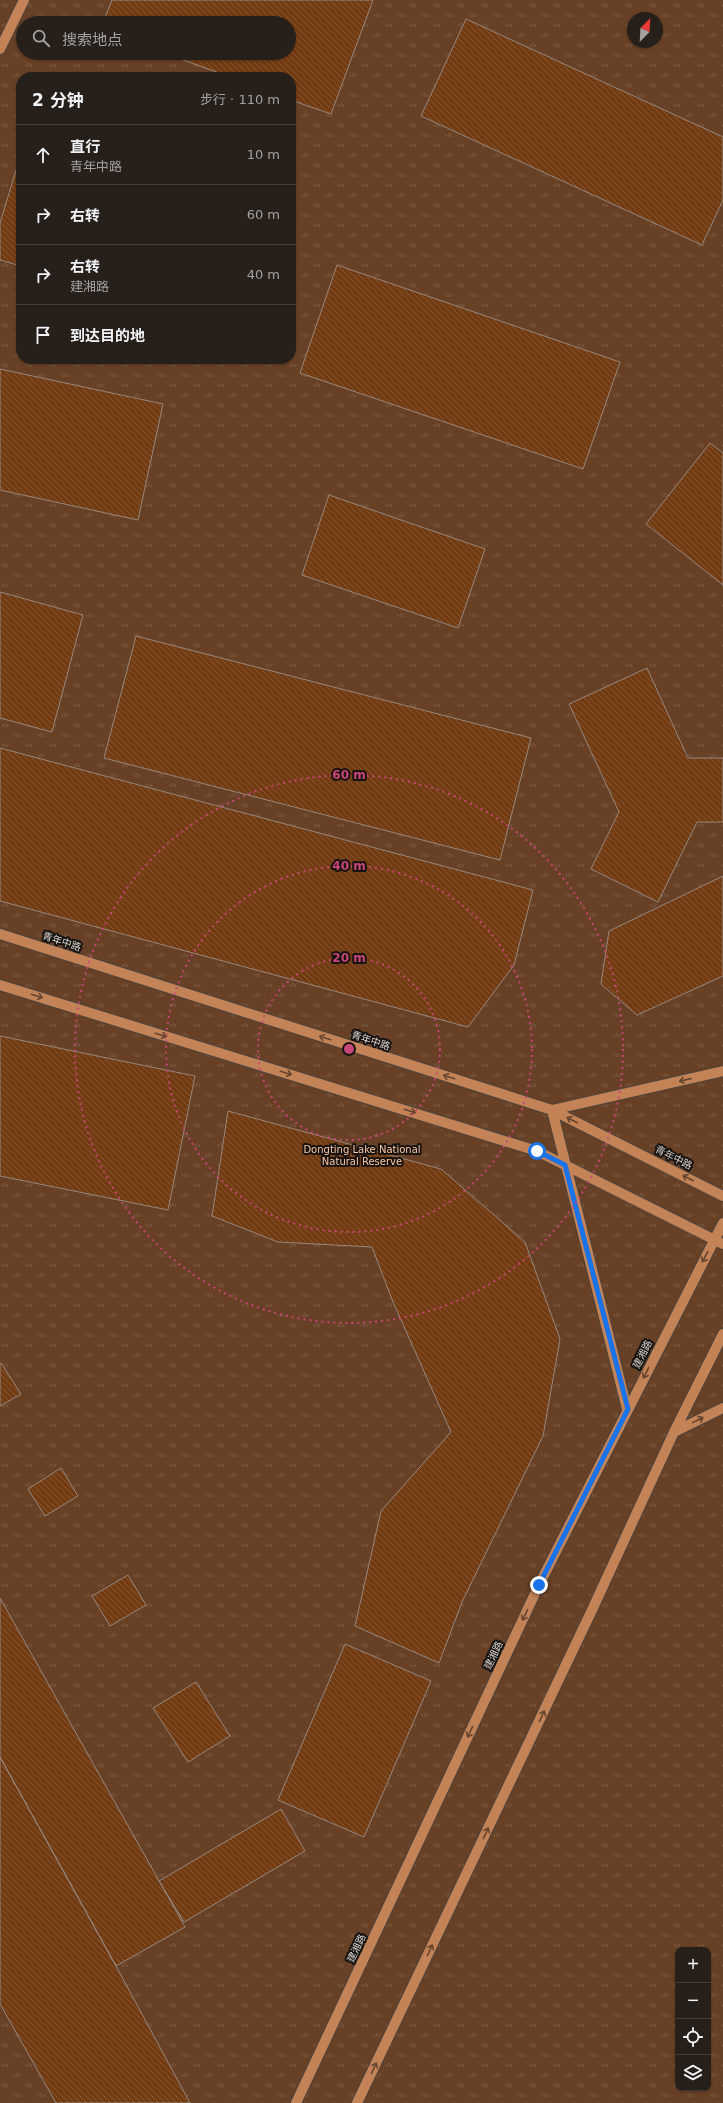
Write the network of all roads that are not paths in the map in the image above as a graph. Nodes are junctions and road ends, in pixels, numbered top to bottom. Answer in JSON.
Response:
{"nodes":[{"id":1,"x":24,"y":0,"type":"edge"},
{"id":2,"x":16,"y":16,"type":"edge"},
{"id":3,"x":16,"y":16,"type":"edge"},
{"id":4,"x":0,"y":49,"type":"edge"},
{"id":5,"x":0,"y":934,"type":"edge"},
{"id":6,"x":0,"y":985,"type":"edge"},
{"id":7,"x":723,"y":1071,"type":"edge"},
{"id":8,"x":552,"y":1110,"type":"junction"},
{"id":9,"x":565,"y":1165,"type":"junction"},
{"id":10,"x":723,"y":1196,"type":"edge"},
{"id":11,"x":723,"y":1223,"type":"edge"},
{"id":12,"x":718,"y":1242,"type":"edge"},
{"id":13,"x":723,"y":1334,"type":"edge"},
{"id":14,"x":723,"y":1408,"type":"edge"},
{"id":15,"x":628,"y":1409,"type":"junction"},
{"id":16,"x":674,"y":1432,"type":"junction"},
{"id":17,"x":296,"y":2103,"type":"edge"},
{"id":18,"x":358,"y":2103,"type":"edge"}],
"edges":[{"from":1,"to":2,"type":"main road"},
{"from":3,"to":4,"type":"main road"},
{"from":8,"to":5,"type":"main road","name":"青年中路","one_way":true},
{"from":6,"to":9,"type":"main road","one_way":true},
{"from":7,"to":8,"type":"main road","one_way":true},
{"from":8,"to":9,"type":"main road"},
{"from":10,"to":8,"type":"main road","name":"青年中路","one_way":true},
{"from":9,"to":12,"type":"main road"},
{"from":9,"to":15,"type":"main road"},
{"from":11,"to":12,"type":"main road","name":"建湘路"},
{"from":12,"to":15,"type":"main road","name":"建湘路","one_way":true},
{"from":13,"to":16,"type":"main road"},
{"from":16,"to":14,"type":"main road","one_way":true},
{"from":15,"to":17,"type":"main road","name":"建湘路","one_way":true},
{"from":18,"to":16,"type":"main road","one_way":true}]}
